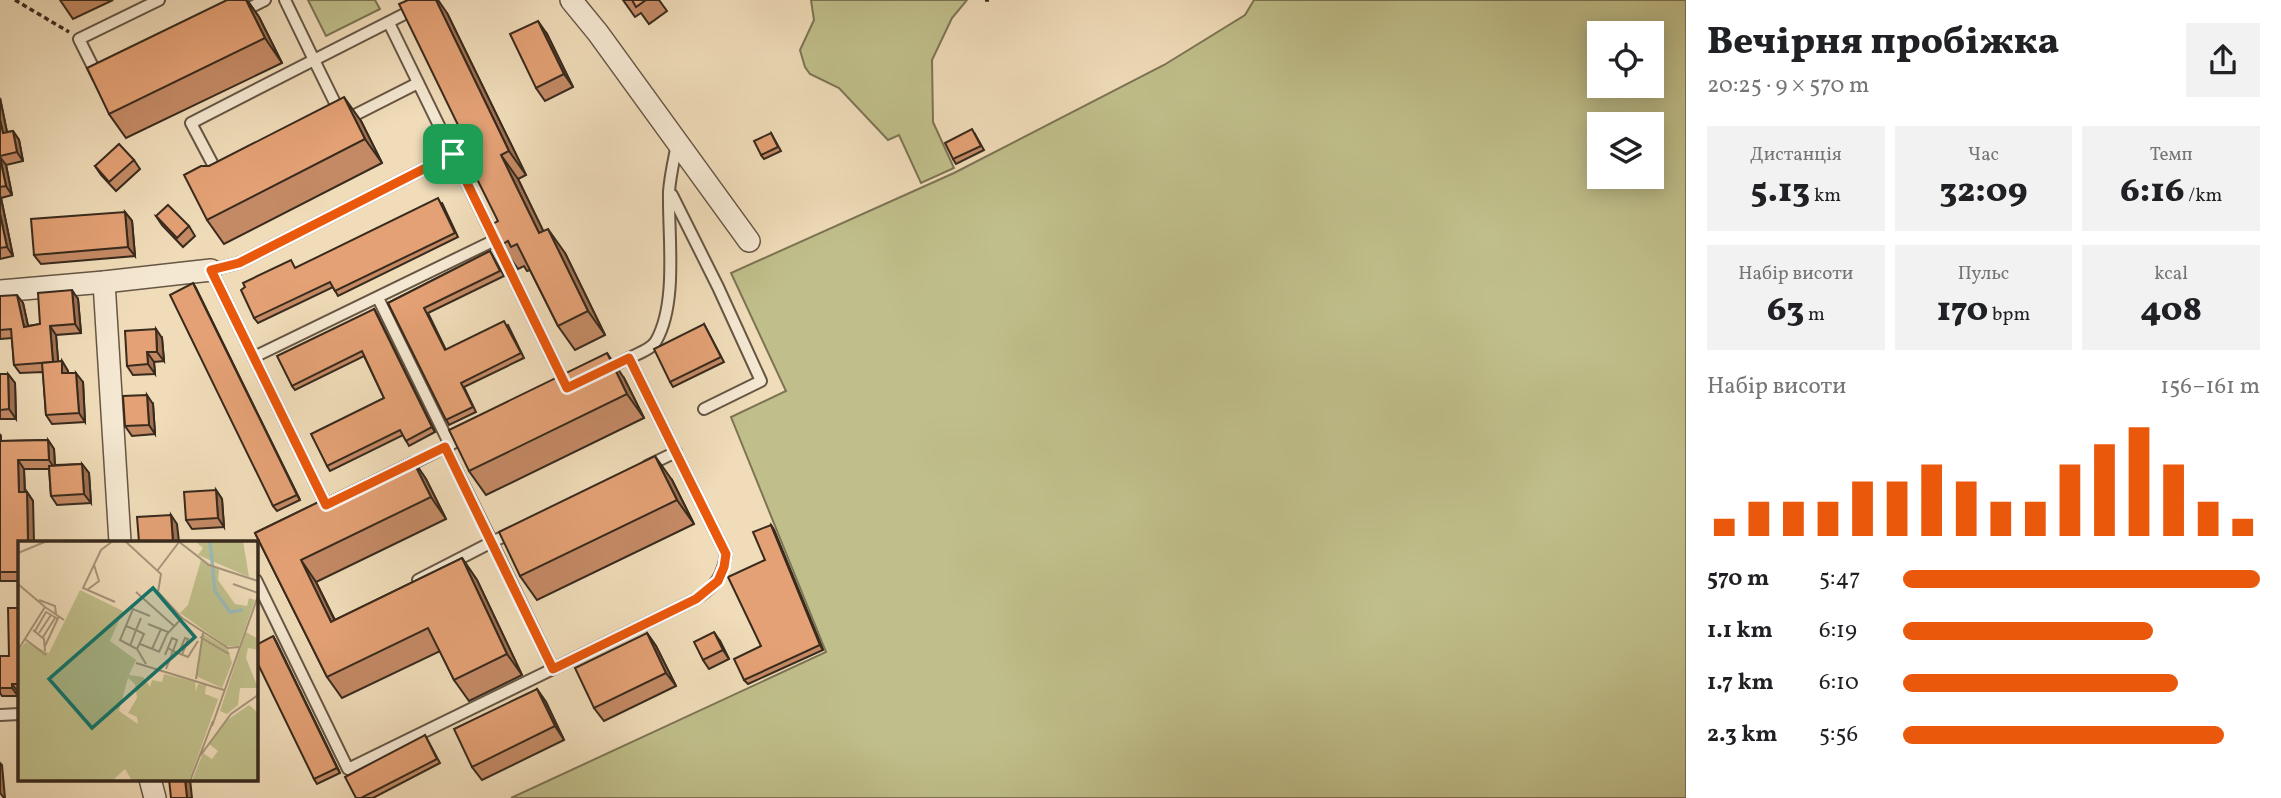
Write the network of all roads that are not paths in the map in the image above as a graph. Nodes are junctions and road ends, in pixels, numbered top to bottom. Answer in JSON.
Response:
{"nodes":[{"id":1,"x":159,"y":0,"type":"edge"},
{"id":2,"x":265,"y":0,"type":"edge"},
{"id":3,"x":285,"y":0,"type":"edge"},
{"id":4,"x":432,"y":0,"type":"edge"},
{"id":5,"x":571,"y":0,"type":"edge"},
{"id":6,"x":230,"y":17,"type":"edge"},
{"id":7,"x":388,"y":23,"type":"junction"},
{"id":8,"x":314,"y":60,"type":"junction"},
{"id":9,"x":112,"y":75,"type":"edge"},
{"id":10,"x":418,"y":83,"type":"junction"},
{"id":11,"x":344,"y":120,"type":"junction"},
{"id":12,"x":331,"y":127,"type":"edge"},
{"id":13,"x":677,"y":144,"type":"junction"},
{"id":14,"x":453,"y":154,"type":"junction"},
{"id":15,"x":234,"y":176,"type":"edge"},
{"id":16,"x":669,"y":190,"type":"junction"},
{"id":17,"x":495,"y":240,"type":"junction"},
{"id":18,"x":749,"y":241,"type":"dead end"},
{"id":19,"x":211,"y":270,"type":"junction"},
{"id":20,"x":104,"y":282,"type":"junction"},
{"id":21,"x":0,"y":291,"type":"edge"},
{"id":22,"x":377,"y":298,"type":"junction"},
{"id":23,"x":254,"y":358,"type":"junction"},
{"id":24,"x":629,"y":358,"type":"junction"},
{"id":25,"x":592,"y":376,"type":"edge"},
{"id":26,"x":580,"y":382,"type":"edge"},
{"id":27,"x":567,"y":388,"type":"junction"},
{"id":28,"x":555,"y":394,"type":"edge"},
{"id":29,"x":704,"y":410,"type":"dead end"},
{"id":30,"x":473,"y":434,"type":"edge"},
{"id":31,"x":447,"y":446,"type":"junction"},
{"id":32,"x":676,"y":452,"type":"junction"},
{"id":33,"x":639,"y":470,"type":"edge"},
{"id":34,"x":398,"y":471,"type":"edge"},
{"id":35,"x":338,"y":499,"type":"edge"},
{"id":36,"x":528,"y":524,"type":"edge"},
{"id":37,"x":120,"y":541,"type":"edge"},
{"id":38,"x":492,"y":542,"type":"junction"},
{"id":39,"x":257,"y":582,"type":"edge"},
{"id":40,"x":407,"y":586,"type":"edge"},
{"id":41,"x":553,"y":669,"type":"junction"},
{"id":42,"x":18,"y":713,"type":"edge"},
{"id":43,"x":0,"y":715,"type":"edge"},
{"id":44,"x":150,"y":780,"type":"edge"},
{"id":45,"x":155,"y":798,"type":"edge"}],
"edges":[{"from":1,"to":9,"type":"lane"},
{"from":2,"to":6,"type":"lane"},
{"from":3,"to":8,"type":"lane"},
{"from":4,"to":7,"type":"lane"},
{"from":5,"to":13,"type":"street"},
{"from":7,"to":8,"type":"lane"},
{"from":7,"to":10,"type":"lane"},
{"from":8,"to":11,"type":"lane"},
{"from":8,"to":15,"type":"lane"},
{"from":10,"to":11,"type":"lane"},
{"from":10,"to":14,"type":"lane"},
{"from":11,"to":12,"type":"lane"},
{"from":13,"to":16,"type":"lane"},
{"from":13,"to":18,"type":"street"},
{"from":14,"to":17,"type":"lane"},
{"from":14,"to":19,"type":"lane"},
{"from":16,"to":24,"type":"lane"},
{"from":16,"to":29,"type":"lane"},
{"from":17,"to":22,"type":"lane"},
{"from":17,"to":27,"type":"lane"},
{"from":19,"to":20,"type":"street"},
{"from":19,"to":23,"type":"lane"},
{"from":20,"to":21,"type":"street"},
{"from":20,"to":37,"type":"street"},
{"from":22,"to":23,"type":"lane"},
{"from":22,"to":31,"type":"lane"},
{"from":23,"to":35,"type":"lane"},
{"from":24,"to":25,"type":"lane"},
{"from":24,"to":32,"type":"lane"},
{"from":26,"to":27,"type":"lane"},
{"from":27,"to":28,"type":"lane"},
{"from":30,"to":31,"type":"lane"},
{"from":31,"to":34,"type":"lane"},
{"from":31,"to":38,"type":"lane"},
{"from":32,"to":33,"type":"lane"},
{"from":32,"to":41,"type":"lane"},
{"from":36,"to":38,"type":"lane"},
{"from":38,"to":40,"type":"lane"},
{"from":38,"to":41,"type":"lane"},
{"from":39,"to":41,"type":"lane"},
{"from":42,"to":43,"type":"lane"},
{"from":44,"to":45,"type":"street"}]}
